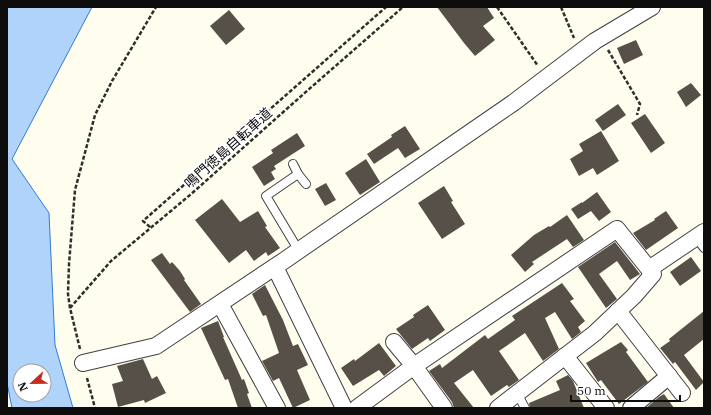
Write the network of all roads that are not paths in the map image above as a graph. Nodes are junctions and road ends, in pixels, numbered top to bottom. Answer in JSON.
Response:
{"nodes":[{"id":1,"x":652,"y":7,"type":"edge"},
{"id":2,"x":293,"y":164,"type":"dead end"},
{"id":3,"x":298,"y":174,"type":"junction"},
{"id":4,"x":306,"y":184,"type":"dead end"},
{"id":5,"x":701,"y":239,"type":"edge"},
{"id":6,"x":299,"y":251,"type":"junction"},
{"id":7,"x":275,"y":267,"type":"junction"},
{"id":8,"x":649,"y":269,"type":"junction"},
{"id":9,"x":220,"y":304,"type":"junction"},
{"id":10,"x":618,"y":311,"type":"junction"},
{"id":11,"x":394,"y":342,"type":"dead end"},
{"id":12,"x":565,"y":356,"type":"junction"},
{"id":13,"x":83,"y":363,"type":"dead end"},
{"id":14,"x":414,"y":366,"type":"junction"},
{"id":15,"x":669,"y":376,"type":"junction"},
{"id":16,"x":517,"y":393,"type":"junction"},
{"id":17,"x":682,"y":393,"type":"dead end"},
{"id":18,"x":343,"y":407,"type":"edge"},
{"id":19,"x":277,"y":408,"type":"edge"},
{"id":20,"x":444,"y":408,"type":"edge"},
{"id":21,"x":498,"y":408,"type":"edge"},
{"id":22,"x":525,"y":408,"type":"edge"},
{"id":23,"x":606,"y":408,"type":"edge"},
{"id":24,"x":631,"y":408,"type":"edge"}],
"edges":[{"from":1,"to":6,"type":"street"},
{"from":2,"to":3,"type":"lane"},
{"from":3,"to":4,"type":"lane"},
{"from":3,"to":6,"type":"lane"},
{"from":5,"to":8,"type":"street"},
{"from":6,"to":7,"type":"street"},
{"from":7,"to":9,"type":"street"},
{"from":7,"to":18,"type":"street"},
{"from":8,"to":10,"type":"street"},
{"from":8,"to":14,"type":"street"},
{"from":9,"to":13,"type":"street"},
{"from":9,"to":19,"type":"street"},
{"from":10,"to":12,"type":"street"},
{"from":10,"to":15,"type":"street"},
{"from":11,"to":14,"type":"street"},
{"from":12,"to":16,"type":"street"},
{"from":12,"to":23,"type":"street"},
{"from":14,"to":18,"type":"street"},
{"from":14,"to":20,"type":"street"},
{"from":15,"to":17,"type":"street"},
{"from":15,"to":24,"type":"street"},
{"from":16,"to":21,"type":"street"},
{"from":16,"to":22,"type":"lane"}]}
